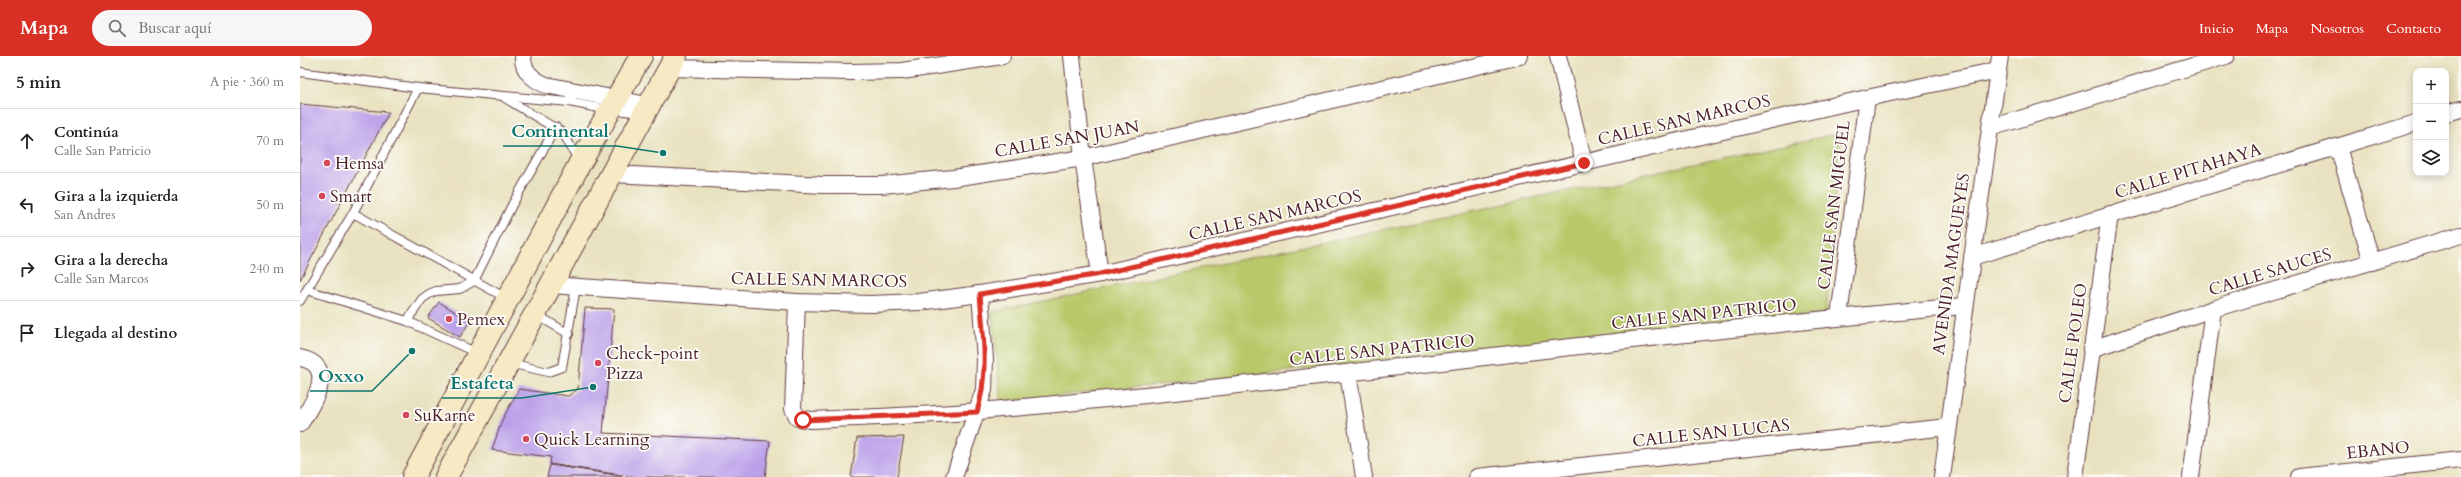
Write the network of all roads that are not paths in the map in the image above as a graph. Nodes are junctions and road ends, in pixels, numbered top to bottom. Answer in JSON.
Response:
{"nodes":[{"id":1,"x":523,"y":56,"type":"edge"},
{"id":2,"x":641,"y":56,"type":"edge"},
{"id":3,"x":1002,"y":56,"type":"edge"},
{"id":4,"x":1072,"y":56,"type":"edge"},
{"id":5,"x":1520,"y":56,"type":"edge"},
{"id":6,"x":1558,"y":56,"type":"edge"},
{"id":7,"x":2226,"y":56,"type":"edge"},
{"id":8,"x":955,"y":60,"type":"edge"},
{"id":9,"x":672,"y":62,"type":"edge"},
{"id":10,"x":1999,"y":63,"type":"edge"},
{"id":11,"x":300,"y":72,"type":"edge"},
{"id":12,"x":418,"y":88,"type":"junction"},
{"id":13,"x":572,"y":96,"type":"junction"},
{"id":14,"x":502,"y":97,"type":"junction"},
{"id":15,"x":1867,"y":98,"type":"junction"},
{"id":16,"x":613,"y":104,"type":"junction"},
{"id":17,"x":645,"y":109,"type":"junction"},
{"id":18,"x":2461,"y":109,"type":"edge"},
{"id":19,"x":2449,"y":112,"type":"edge"},
{"id":20,"x":2413,"y":124,"type":"edge"},
{"id":21,"x":556,"y":127,"type":"junction"},
{"id":22,"x":1990,"y":128,"type":"junction"},
{"id":23,"x":2338,"y":147,"type":"junction"},
{"id":24,"x":1083,"y":158,"type":"junction"},
{"id":25,"x":580,"y":163,"type":"junction"},
{"id":26,"x":1584,"y":163,"type":"junction"},
{"id":27,"x":612,"y":174,"type":"junction"},
{"id":28,"x":353,"y":214,"type":"junction"},
{"id":29,"x":2110,"y":214,"type":"junction"},
{"id":30,"x":2461,"y":235,"type":"edge"},
{"id":31,"x":1972,"y":257,"type":"junction"},
{"id":32,"x":2372,"y":262,"type":"junction"},
{"id":33,"x":1100,"y":274,"type":"junction"},
{"id":34,"x":474,"y":281,"type":"junction"},
{"id":35,"x":551,"y":285,"type":"junction"},
{"id":36,"x":576,"y":287,"type":"junction"},
{"id":37,"x":307,"y":290,"type":"junction"},
{"id":38,"x":980,"y":294,"type":"junction"},
{"id":39,"x":509,"y":299,"type":"junction"},
{"id":40,"x":300,"y":302,"type":"edge"},
{"id":41,"x":797,"y":302,"type":"junction"},
{"id":42,"x":1964,"y":306,"type":"junction"},
{"id":43,"x":2213,"y":309,"type":"junction"},
{"id":44,"x":535,"y":314,"type":"junction"},
{"id":45,"x":1839,"y":317,"type":"junction"},
{"id":46,"x":407,"y":321,"type":"junction"},
{"id":47,"x":568,"y":334,"type":"junction"},
{"id":48,"x":2091,"y":349,"type":"junction"},
{"id":49,"x":480,"y":354,"type":"junction"},
{"id":50,"x":300,"y":358,"type":"edge"},
{"id":51,"x":508,"y":363,"type":"junction"},
{"id":52,"x":1348,"y":373,"type":"junction"},
{"id":53,"x":977,"y":412,"type":"junction"},
{"id":54,"x":300,"y":424,"type":"edge"},
{"id":55,"x":1948,"y":427,"type":"junction"},
{"id":56,"x":2461,"y":460,"type":"edge"},
{"id":57,"x":2321,"y":476,"type":"edge"},
{"id":58,"x":413,"y":477,"type":"edge"},
{"id":59,"x":446,"y":477,"type":"edge"},
{"id":60,"x":954,"y":477,"type":"edge"},
{"id":61,"x":1364,"y":477,"type":"edge"},
{"id":62,"x":1477,"y":477,"type":"edge"},
{"id":63,"x":1942,"y":477,"type":"edge"},
{"id":64,"x":2075,"y":477,"type":"edge"},
{"id":65,"x":2191,"y":477,"type":"edge"},
{"id":66,"x":2299,"y":477,"type":"edge"}],
"edges":[{"from":1,"to":13,"type":"street"},
{"from":2,"to":16,"type":"main road"},
{"from":3,"to":8,"type":"street"},
{"from":4,"to":24,"type":"street"},
{"from":5,"to":24,"type":"street","name":"CALLE SAN JUAN"},
{"from":6,"to":26,"type":"street"},
{"from":7,"to":22,"type":"street"},
{"from":8,"to":9,"type":"street"},
{"from":9,"to":17,"type":"main road"},
{"from":10,"to":15,"type":"street","name":"CALLE SAN MARCOS"},
{"from":10,"to":22,"type":"street","name":"AVENIDA MAGUEYES"},
{"from":11,"to":12,"type":"lane"},
{"from":12,"to":14,"type":"lane"},
{"from":12,"to":28,"type":"lane"},
{"from":13,"to":14,"type":"lane"},
{"from":13,"to":16,"type":"street"},
{"from":14,"to":21,"type":"lane"},
{"from":15,"to":26,"type":"street","name":"CALLE SAN MARCOS"},
{"from":15,"to":45,"type":"street","name":"CALLE SAN MIGUEL"},
{"from":16,"to":17,"type":"street"},
{"from":16,"to":25,"type":"main road"},
{"from":17,"to":27,"type":"main road"},
{"from":18,"to":19,"type":"street"},
{"from":20,"to":23,"type":"street","name":"CALLE PITAHAYA"},
{"from":21,"to":25,"type":"lane"},
{"from":21,"to":34,"type":"lane"},
{"from":22,"to":31,"type":"street","name":"AVENIDA MAGUEYES"},
{"from":23,"to":29,"type":"street","name":"CALLE PITAHAYA"},
{"from":23,"to":32,"type":"street"},
{"from":24,"to":27,"type":"street","name":"CALLE SAN JUAN"},
{"from":24,"to":33,"type":"street"},
{"from":25,"to":39,"type":"main road"},
{"from":26,"to":33,"type":"street","name":"CALLE SAN MARCOS"},
{"from":27,"to":35,"type":"main road"},
{"from":28,"to":34,"type":"lane"},
{"from":28,"to":37,"type":"lane"},
{"from":29,"to":31,"type":"street","name":"CALLE PITAHAYA"},
{"from":29,"to":48,"type":"street","name":"CALLE POLEO"},
{"from":30,"to":32,"type":"street","name":"CALLE SAUCES"},
{"from":31,"to":42,"type":"street","name":"AVENIDA MAGUEYES"},
{"from":32,"to":43,"type":"street","name":"CALLE SAUCES"},
{"from":33,"to":38,"type":"street","name":"CALLE SAN MARCOS"},
{"from":34,"to":39,"type":"lane"},
{"from":34,"to":46,"type":"lane"},
{"from":35,"to":36,"type":"street","name":"CALLE SAN MARCOS"},
{"from":35,"to":44,"type":"main road"},
{"from":36,"to":41,"type":"street","name":"CALLE SAN MARCOS"},
{"from":36,"to":47,"type":"lane"},
{"from":37,"to":40,"type":"lane"},
{"from":37,"to":46,"type":"lane"},
{"from":38,"to":41,"type":"street","name":"CALLE SAN MARCOS"},
{"from":38,"to":53,"type":"street"},
{"from":39,"to":49,"type":"main road"},
{"from":41,"to":53,"type":"street","name":"CALLE SAN PATRICIO"},
{"from":42,"to":45,"type":"street","name":"CALLE SAN PATRICIO"},
{"from":42,"to":55,"type":"street","name":"AVENIDA MAGUEYES"},
{"from":43,"to":48,"type":"street","name":"CALLE SAUCES"},
{"from":43,"to":65,"type":"street"},
{"from":44,"to":47,"type":"lane"},
{"from":44,"to":51,"type":"main road"},
{"from":45,"to":52,"type":"street","name":"CALLE SAN PATRICIO"},
{"from":46,"to":49,"type":"lane"},
{"from":47,"to":51,"type":"lane"},
{"from":48,"to":64,"type":"street","name":"CALLE POLEO"},
{"from":49,"to":58,"type":"main road"},
{"from":50,"to":54,"type":"street"},
{"from":51,"to":59,"type":"main road"},
{"from":52,"to":53,"type":"street","name":"CALLE SAN PATRICIO"},
{"from":52,"to":61,"type":"street"},
{"from":53,"to":60,"type":"street"},
{"from":55,"to":62,"type":"street","name":"CALLE SAN LUCAS"},
{"from":55,"to":63,"type":"street","name":"AVENIDA MAGUEYES"},
{"from":56,"to":57,"type":"street","name":"EBANO"},
{"from":57,"to":66,"type":"street","name":"EBANO"}]}
